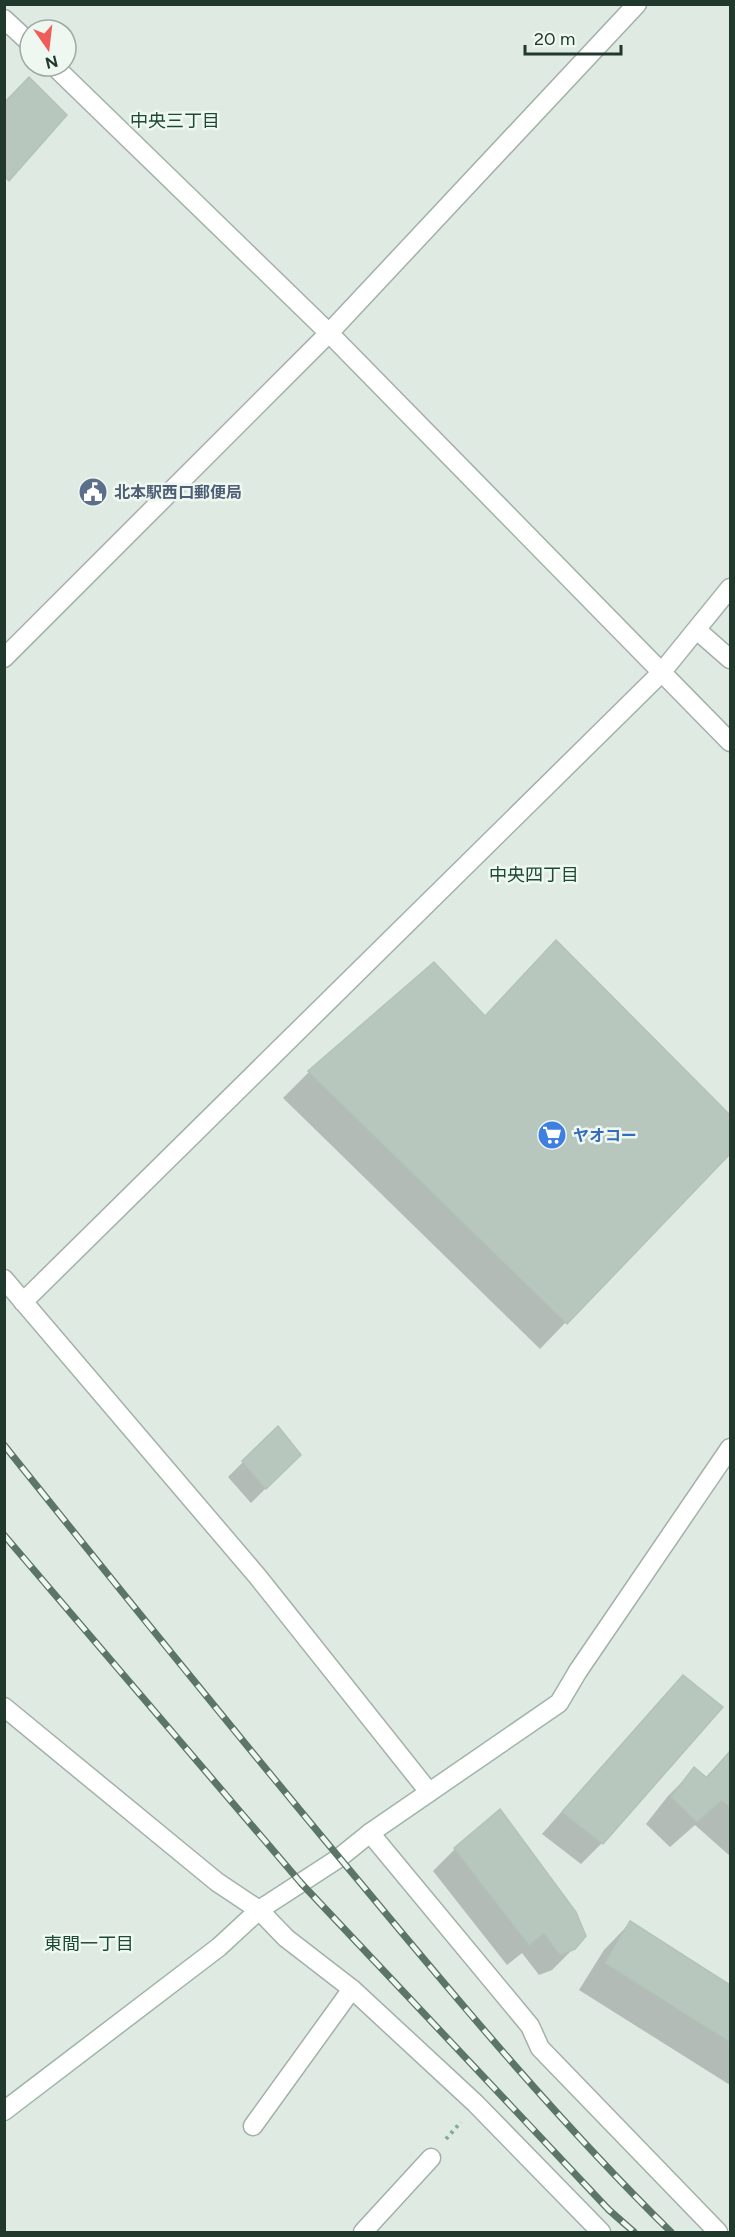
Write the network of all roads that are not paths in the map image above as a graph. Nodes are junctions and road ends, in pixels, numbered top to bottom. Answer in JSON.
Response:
{"nodes":[{"id":1,"x":637,"y":4,"type":"edge"},
{"id":2,"x":4,"y":19,"type":"edge"},
{"id":3,"x":18,"y":32,"type":"edge"},
{"id":4,"x":66,"y":78,"type":"edge"},
{"id":5,"x":329,"y":333,"type":"junction"},
{"id":6,"x":730,"y":588,"type":"edge"},
{"id":7,"x":698,"y":631,"type":"junction"},
{"id":8,"x":4,"y":658,"type":"edge"},
{"id":9,"x":730,"y":659,"type":"edge"},
{"id":10,"x":661,"y":673,"type":"junction"},
{"id":11,"x":730,"y":742,"type":"edge"},
{"id":12,"x":4,"y":1279,"type":"edge"},
{"id":13,"x":23,"y":1302,"type":"junction"},
{"id":14,"x":730,"y":1448,"type":"edge"},
{"id":15,"x":4,"y":1707,"type":"edge"},
{"id":16,"x":429,"y":1792,"type":"junction"},
{"id":17,"x":370,"y":1833,"type":"junction"},
{"id":18,"x":259,"y":1910,"type":"junction"},
{"id":19,"x":352,"y":1989,"type":"junction"},
{"id":20,"x":4,"y":2111,"type":"edge"},
{"id":21,"x":253,"y":2126,"type":"dead end"},
{"id":22,"x":431,"y":2158,"type":"road end"},
{"id":23,"x":363,"y":2232,"type":"edge"},
{"id":24,"x":601,"y":2232,"type":"edge"},
{"id":25,"x":718,"y":2232,"type":"edge"}],
"edges":[{"from":1,"to":5,"type":"street"},
{"from":2,"to":3,"type":"street"},
{"from":4,"to":5,"type":"street"},
{"from":5,"to":8,"type":"street"},
{"from":5,"to":10,"type":"street"},
{"from":6,"to":7,"type":"street"},
{"from":7,"to":9,"type":"street"},
{"from":7,"to":10,"type":"street"},
{"from":10,"to":11,"type":"street"},
{"from":10,"to":13,"type":"street"},
{"from":12,"to":13,"type":"street"},
{"from":13,"to":16,"type":"street"},
{"from":14,"to":16,"type":"street"},
{"from":15,"to":18,"type":"street"},
{"from":16,"to":17,"type":"street"},
{"from":17,"to":18,"type":"street"},
{"from":17,"to":25,"type":"street"},
{"from":18,"to":19,"type":"street"},
{"from":18,"to":20,"type":"street"},
{"from":19,"to":21,"type":"street"},
{"from":19,"to":24,"type":"street"},
{"from":22,"to":23,"type":"street"}]}
